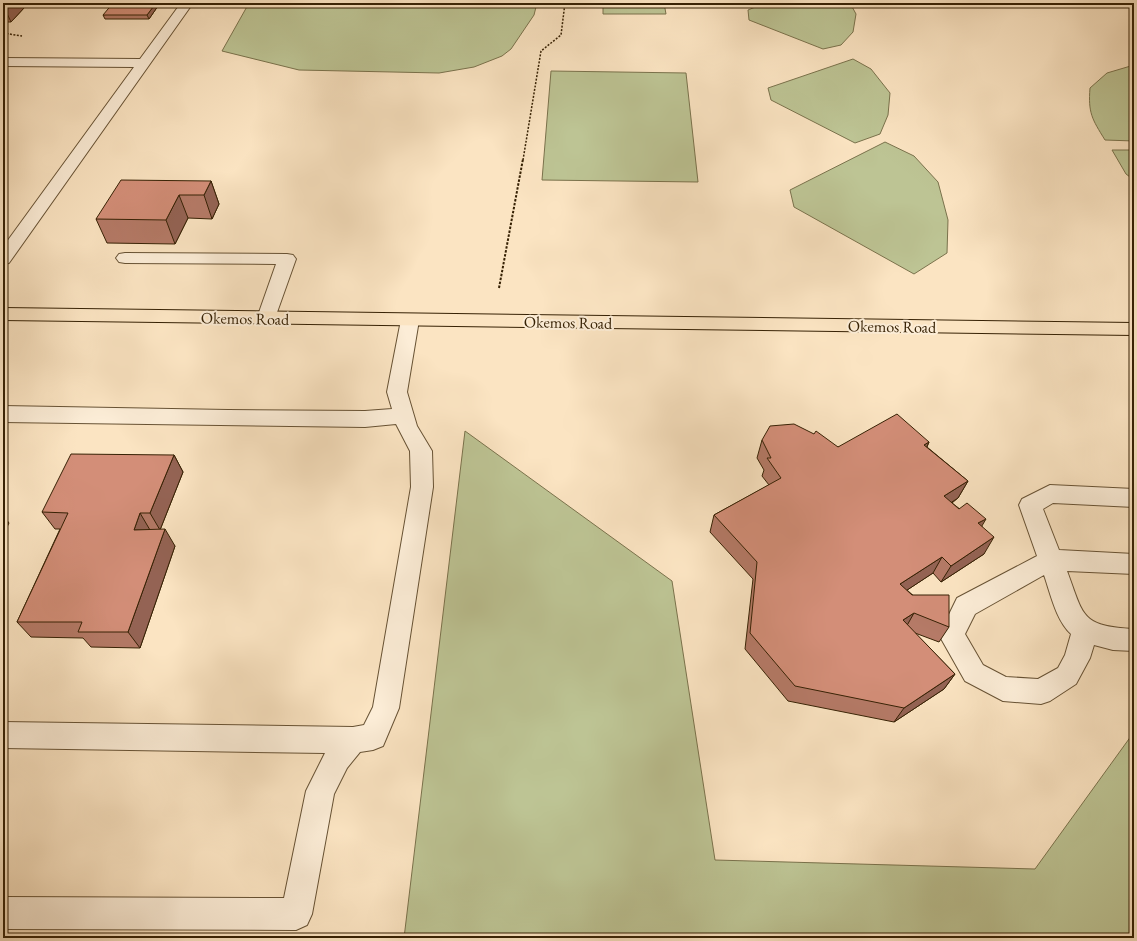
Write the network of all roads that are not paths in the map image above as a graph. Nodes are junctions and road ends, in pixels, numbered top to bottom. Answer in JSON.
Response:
{"nodes":[{"id":1,"x":188,"y":3,"type":"edge"},
{"id":2,"x":3,"y":62,"type":"edge"},
{"id":3,"x":144,"y":63,"type":"junction"},
{"id":4,"x":125,"y":258,"type":"dead end"},
{"id":5,"x":3,"y":259,"type":"edge"},
{"id":6,"x":3,"y":314,"type":"edge"},
{"id":7,"x":266,"y":318,"type":"junction"},
{"id":8,"x":410,"y":320,"type":"junction"},
{"id":9,"x":1134,"y":330,"type":"edge"},
{"id":10,"x":3,"y":414,"type":"edge"},
{"id":11,"x":404,"y":416,"type":"junction"},
{"id":12,"x":1134,"y":498,"type":"edge"},
{"id":13,"x":1051,"y":560,"type":"junction"},
{"id":14,"x":1134,"y":564,"type":"edge"},
{"id":15,"x":1085,"y":631,"type":"junction"},
{"id":16,"x":1134,"y":640,"type":"edge"},
{"id":17,"x":3,"y":735,"type":"edge"},
{"id":18,"x":354,"y":740,"type":"junction"},
{"id":19,"x":3,"y":913,"type":"edge"}],
"edges":[{"from":1,"to":3,"type":"lane"},
{"from":2,"to":3,"type":"lane"},
{"from":3,"to":5,"type":"lane"},
{"from":4,"to":7,"type":"lane"},
{"from":6,"to":7,"type":"main road","name":"Okemos Road"},
{"from":7,"to":8,"type":"main road","name":"Okemos Road"},
{"from":8,"to":9,"type":"main road","name":"Okemos Road"},
{"from":8,"to":11,"type":"lane"},
{"from":10,"to":11,"type":"lane"},
{"from":11,"to":18,"type":"lane"},
{"from":12,"to":13,"type":"lane"},
{"from":13,"to":14,"type":"lane"},
{"from":13,"to":15,"type":"lane"},
{"from":13,"to":15,"type":"lane"},
{"from":15,"to":16,"type":"lane"},
{"from":17,"to":18,"type":"lane"},
{"from":18,"to":19,"type":"lane"}]}
